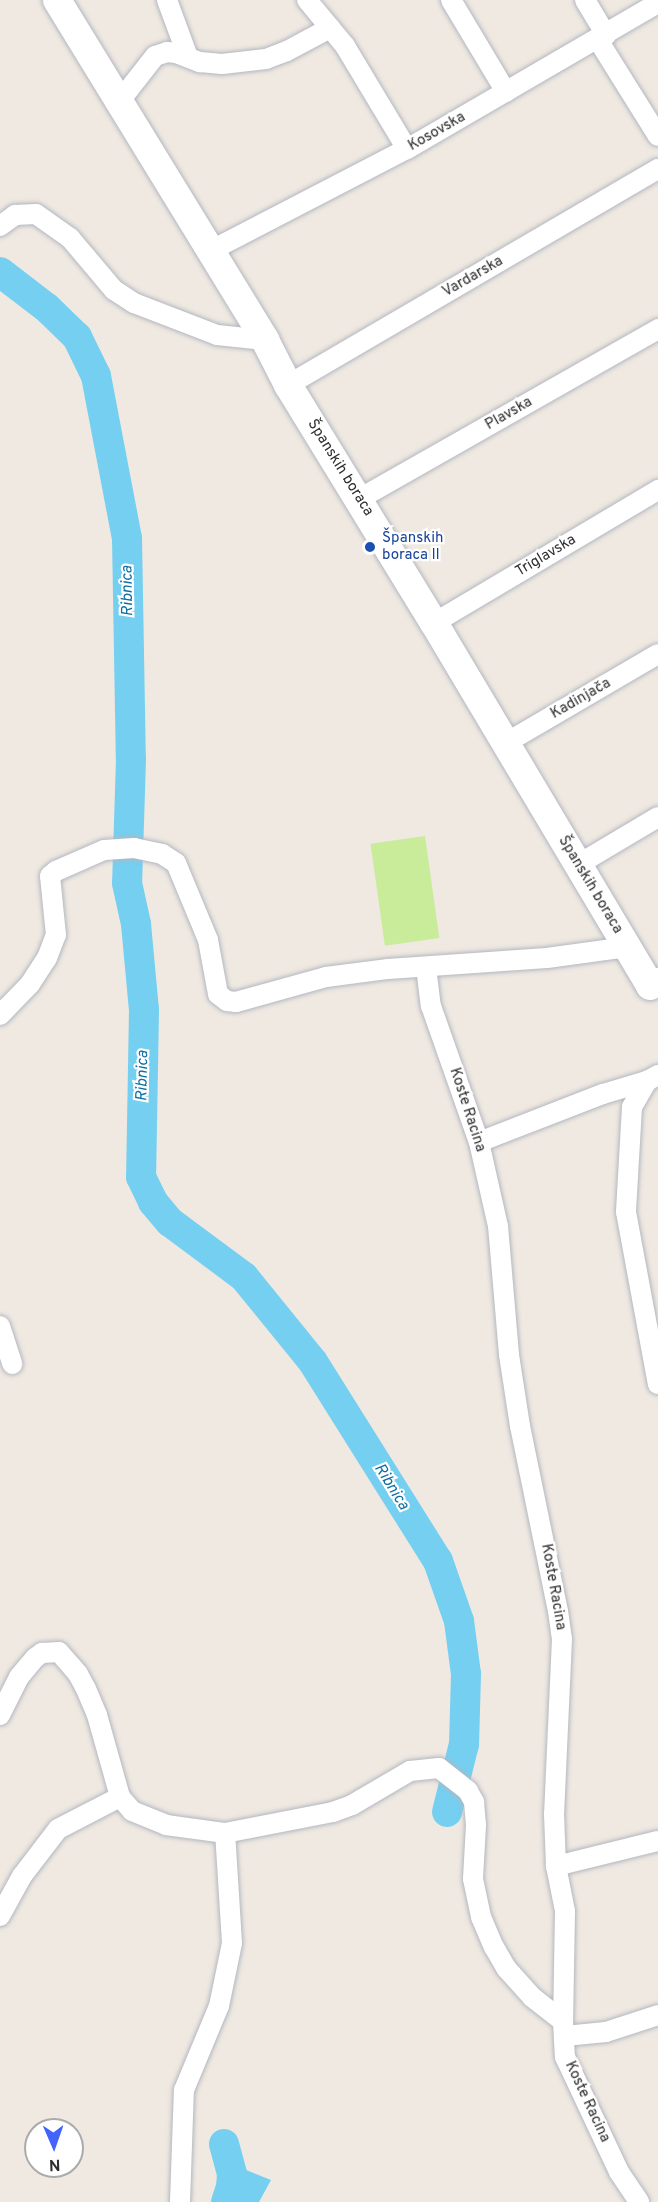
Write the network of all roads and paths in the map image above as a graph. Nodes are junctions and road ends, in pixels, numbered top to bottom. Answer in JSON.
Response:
{"nodes":[{"id":1,"x":57,"y":0,"type":"edge"},
{"id":2,"x":167,"y":0,"type":"edge"},
{"id":3,"x":307,"y":0,"type":"edge"},
{"id":4,"x":451,"y":0,"type":"edge"},
{"id":5,"x":585,"y":0,"type":"edge"},
{"id":6,"x":658,"y":3,"type":"edge"},
{"id":7,"x":330,"y":28,"type":"junction"},
{"id":8,"x":602,"y":37,"type":"junction"},
{"id":9,"x":188,"y":57,"type":"junction"},
{"id":10,"x":506,"y":92,"type":"junction"},
{"id":11,"x":119,"y":102,"type":"junction"},
{"id":12,"x":658,"y":136,"type":"edge"},
{"id":13,"x":407,"y":149,"type":"junction"},
{"id":14,"x":658,"y":170,"type":"edge"},
{"id":15,"x":0,"y":226,"type":"edge"},
{"id":16,"x":210,"y":251,"type":"junction"},
{"id":17,"x":658,"y":329,"type":"edge"},
{"id":18,"x":265,"y":340,"type":"junction"},
{"id":19,"x":288,"y":385,"type":"junction"},
{"id":20,"x":658,"y":490,"type":"edge"},
{"id":21,"x":359,"y":499,"type":"junction"},
{"id":22,"x":434,"y":623,"type":"junction"},
{"id":23,"x":658,"y":654,"type":"edge"},
{"id":24,"x":504,"y":744,"type":"junction"},
{"id":25,"x":658,"y":818,"type":"edge"},
{"id":26,"x":579,"y":864,"type":"junction"},
{"id":27,"x":627,"y":947,"type":"junction"},
{"id":28,"x":426,"y":967,"type":"junction"},
{"id":29,"x":656,"y":989,"type":"edge"},
{"id":30,"x":0,"y":1015,"type":"edge"},
{"id":31,"x":653,"y":1078,"type":"edge"},
{"id":32,"x":479,"y":1142,"type":"junction"},
{"id":33,"x":0,"y":1326,"type":"edge"},
{"id":34,"x":12,"y":1364,"type":"dead end"},
{"id":35,"x":658,"y":1384,"type":"edge"},
{"id":36,"x":0,"y":1715,"type":"edge"},
{"id":37,"x":120,"y":1797,"type":"junction"},
{"id":38,"x":225,"y":1833,"type":"junction"},
{"id":39,"x":658,"y":1840,"type":"edge"},
{"id":40,"x":556,"y":1866,"type":"junction"},
{"id":41,"x":0,"y":1916,"type":"edge"},
{"id":42,"x":658,"y":2015,"type":"edge"},
{"id":43,"x":564,"y":2029,"type":"junction"},
{"id":44,"x":180,"y":2202,"type":"edge"},
{"id":45,"x":639,"y":2202,"type":"edge"}],
"edges":[{"from":1,"to":11,"type":"main road","name":"Španskih boraca"},
{"from":2,"to":9,"type":"street"},
{"from":3,"to":7,"type":"street"},
{"from":4,"to":10,"type":"street"},
{"from":5,"to":8,"type":"street"},
{"from":6,"to":8,"type":"street","name":"Kosovska"},
{"from":7,"to":9,"type":"street"},
{"from":7,"to":13,"type":"street"},
{"from":8,"to":10,"type":"street","name":"Kosovska"},
{"from":8,"to":12,"type":"street"},
{"from":9,"to":11,"type":"street"},
{"from":10,"to":13,"type":"street","name":"Kosovska"},
{"from":11,"to":16,"type":"main road","name":"Španskih boraca"},
{"from":13,"to":16,"type":"street","name":"Kosovska"},
{"from":14,"to":19,"type":"street","name":"Vardarska"},
{"from":15,"to":18,"type":"street"},
{"from":16,"to":18,"type":"main road","name":"Španskih boraca"},
{"from":17,"to":21,"type":"street","name":"Plavska"},
{"from":18,"to":19,"type":"main road","name":"Španskih boraca"},
{"from":19,"to":21,"type":"main road","name":"Španskih boraca"},
{"from":20,"to":22,"type":"street","name":"Triglavska"},
{"from":21,"to":22,"type":"main road","name":"Španskih boraca"},
{"from":22,"to":24,"type":"main road","name":"Španskih boraca"},
{"from":23,"to":24,"type":"street","name":"Kadinjača"},
{"from":24,"to":26,"type":"main road","name":"Španskih boraca"},
{"from":25,"to":26,"type":"street"},
{"from":26,"to":27,"type":"main road","name":"Španskih boraca"},
{"from":27,"to":28,"type":"street"},
{"from":27,"to":29,"type":"main road","name":"Španskih boraca"},
{"from":28,"to":30,"type":"street"},
{"from":28,"to":32,"type":"street","name":"Koste Racina"},
{"from":31,"to":32,"type":"street"},
{"from":31,"to":35,"type":"street"},
{"from":32,"to":40,"type":"street","name":"Koste Racina"},
{"from":33,"to":34,"type":"street"},
{"from":36,"to":37,"type":"street"},
{"from":37,"to":38,"type":"street"},
{"from":37,"to":41,"type":"street"},
{"from":38,"to":43,"type":"street"},
{"from":38,"to":44,"type":"street"},
{"from":39,"to":40,"type":"street"},
{"from":40,"to":43,"type":"street","name":"Koste Racina"},
{"from":42,"to":43,"type":"street"},
{"from":43,"to":45,"type":"street","name":"Koste Racina"}]}
